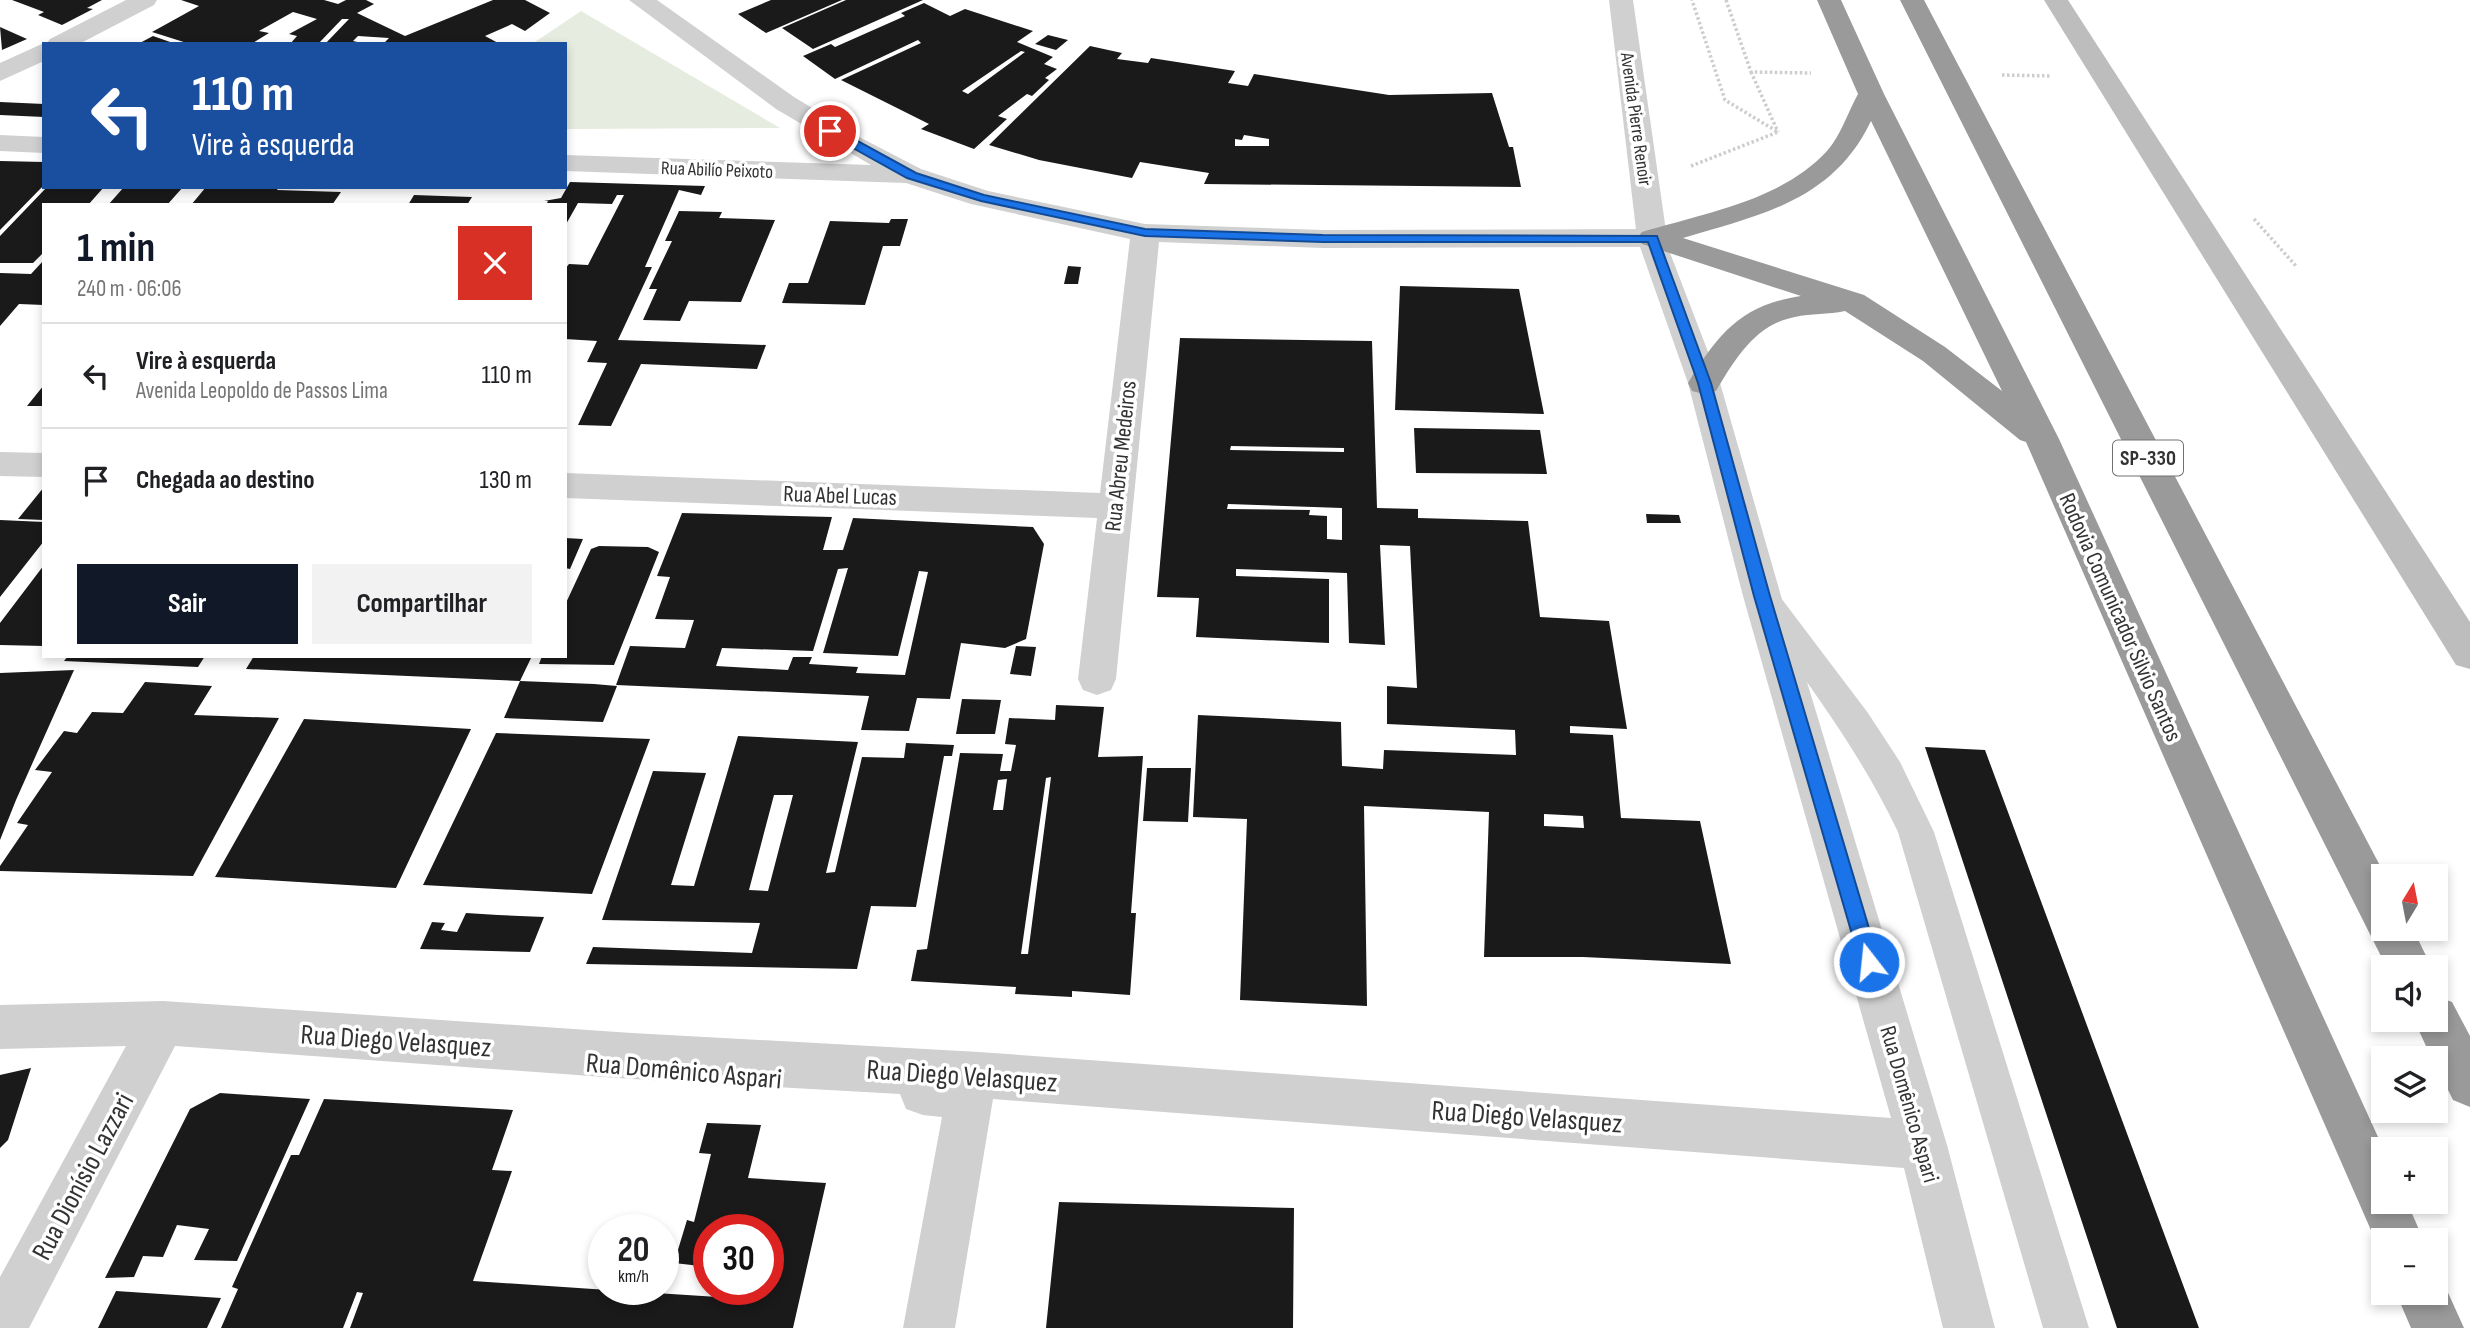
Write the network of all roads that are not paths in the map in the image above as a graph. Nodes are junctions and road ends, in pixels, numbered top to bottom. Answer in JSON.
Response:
{"nodes":[{"id":1,"x":145,"y":0,"type":"edge"},
{"id":2,"x":641,"y":0,"type":"edge"},
{"id":3,"x":1621,"y":0,"type":"edge"},
{"id":4,"x":1829,"y":0,"type":"edge"},
{"id":5,"x":1912,"y":0,"type":"edge"},
{"id":6,"x":2056,"y":0,"type":"edge"},
{"id":7,"x":63,"y":42,"type":"edge"},
{"id":8,"x":42,"y":52,"type":"edge"},
{"id":9,"x":0,"y":73,"type":"edge"},
{"id":10,"x":1871,"y":94,"type":"junction"},
{"id":11,"x":0,"y":143,"type":"edge"},
{"id":12,"x":42,"y":145,"type":"edge"},
{"id":13,"x":567,"y":163,"type":"edge"},
{"id":14,"x":911,"y":175,"type":"junction"},
{"id":15,"x":1145,"y":233,"type":"junction"},
{"id":16,"x":1652,"y":238,"type":"junction"},
{"id":17,"x":1853,"y":302,"type":"junction"},
{"id":18,"x":1704,"y":383,"type":"junction"},
{"id":19,"x":2042,"y":439,"type":"junction"},
{"id":20,"x":0,"y":464,"type":"edge"},
{"id":21,"x":42,"y":465,"type":"edge"},
{"id":22,"x":567,"y":485,"type":"edge"},
{"id":23,"x":1114,"y":506,"type":"junction"},
{"id":24,"x":1762,"y":596,"type":"junction"},
{"id":25,"x":2470,"y":654,"type":"edge"},
{"id":26,"x":1097,"y":679,"type":"dead end"},
{"id":27,"x":2371,"y":891,"type":"edge"},
{"id":28,"x":163,"y":1023,"type":"junction"},
{"id":29,"x":0,"y":1027,"type":"edge"},
{"id":30,"x":2443,"y":1032,"type":"edge"},
{"id":31,"x":2470,"y":1084,"type":"edge"},
{"id":32,"x":1923,"y":1145,"type":"junction"},
{"id":33,"x":2393,"y":1228,"type":"edge"},
{"id":34,"x":2427,"y":1305,"type":"edge"},
{"id":35,"x":1,"y":1328,"type":"edge"},
{"id":36,"x":929,"y":1328,"type":"edge"},
{"id":37,"x":1969,"y":1328,"type":"edge"},
{"id":38,"x":2066,"y":1328,"type":"edge"},
{"id":39,"x":2438,"y":1328,"type":"edge"}],
"edges":[{"from":1,"to":7,"type":"street"},
{"from":2,"to":14,"type":"street"},
{"from":3,"to":16,"type":"street","name":"Avenida Pierre Renoir"},
{"from":4,"to":10,"type":"highway","name":"Rodovia Comunicador Silvio Santos"},
{"from":5,"to":27,"type":"highway","number":"SP-330"},
{"from":6,"to":25,"type":"main road"},
{"from":8,"to":9,"type":"street"},
{"from":10,"to":16,"type":"highway"},
{"from":10,"to":19,"type":"highway","name":"Rodovia Comunicador Silvio Santos"},
{"from":11,"to":12,"type":"street"},
{"from":13,"to":14,"type":"street","name":"Rua Abilío Peixoto"},
{"from":14,"to":15,"type":"street"},
{"from":15,"to":16,"type":"street"},
{"from":15,"to":23,"type":"street","name":"Rua Abreu Medeiros"},
{"from":16,"to":17,"type":"highway"},
{"from":16,"to":18,"type":"street","name":"Rua Domênico Aspari"},
{"from":17,"to":18,"type":"highway"},
{"from":17,"to":19,"type":"highway"},
{"from":18,"to":24,"type":"street","name":"Rua Domênico Aspari"},
{"from":19,"to":33,"type":"highway","name":"Rodovia Comunicador Silvio Santos"},
{"from":20,"to":21,"type":"street"},
{"from":22,"to":23,"type":"street","name":"Rua Abel Lucas"},
{"from":23,"to":26,"type":"street","name":"Rua Abreu Medeiros"},
{"from":24,"to":32,"type":"street","name":"Rua Domênico Aspari"},
{"from":24,"to":38,"type":"lane"},
{"from":28,"to":29,"type":"street","name":"Rua Diego Velasquez"},
{"from":28,"to":32,"type":"street","name":"Rua Diego Velasquez"},
{"from":28,"to":35,"type":"street","name":"Rua Dionísio Lazzari"},
{"from":28,"to":36,"type":"street","name":"Rua Domênico Aspari"},
{"from":30,"to":31,"type":"highway"},
{"from":32,"to":37,"type":"street","name":"Rua Domênico Aspari"},
{"from":34,"to":39,"type":"highway"}]}
